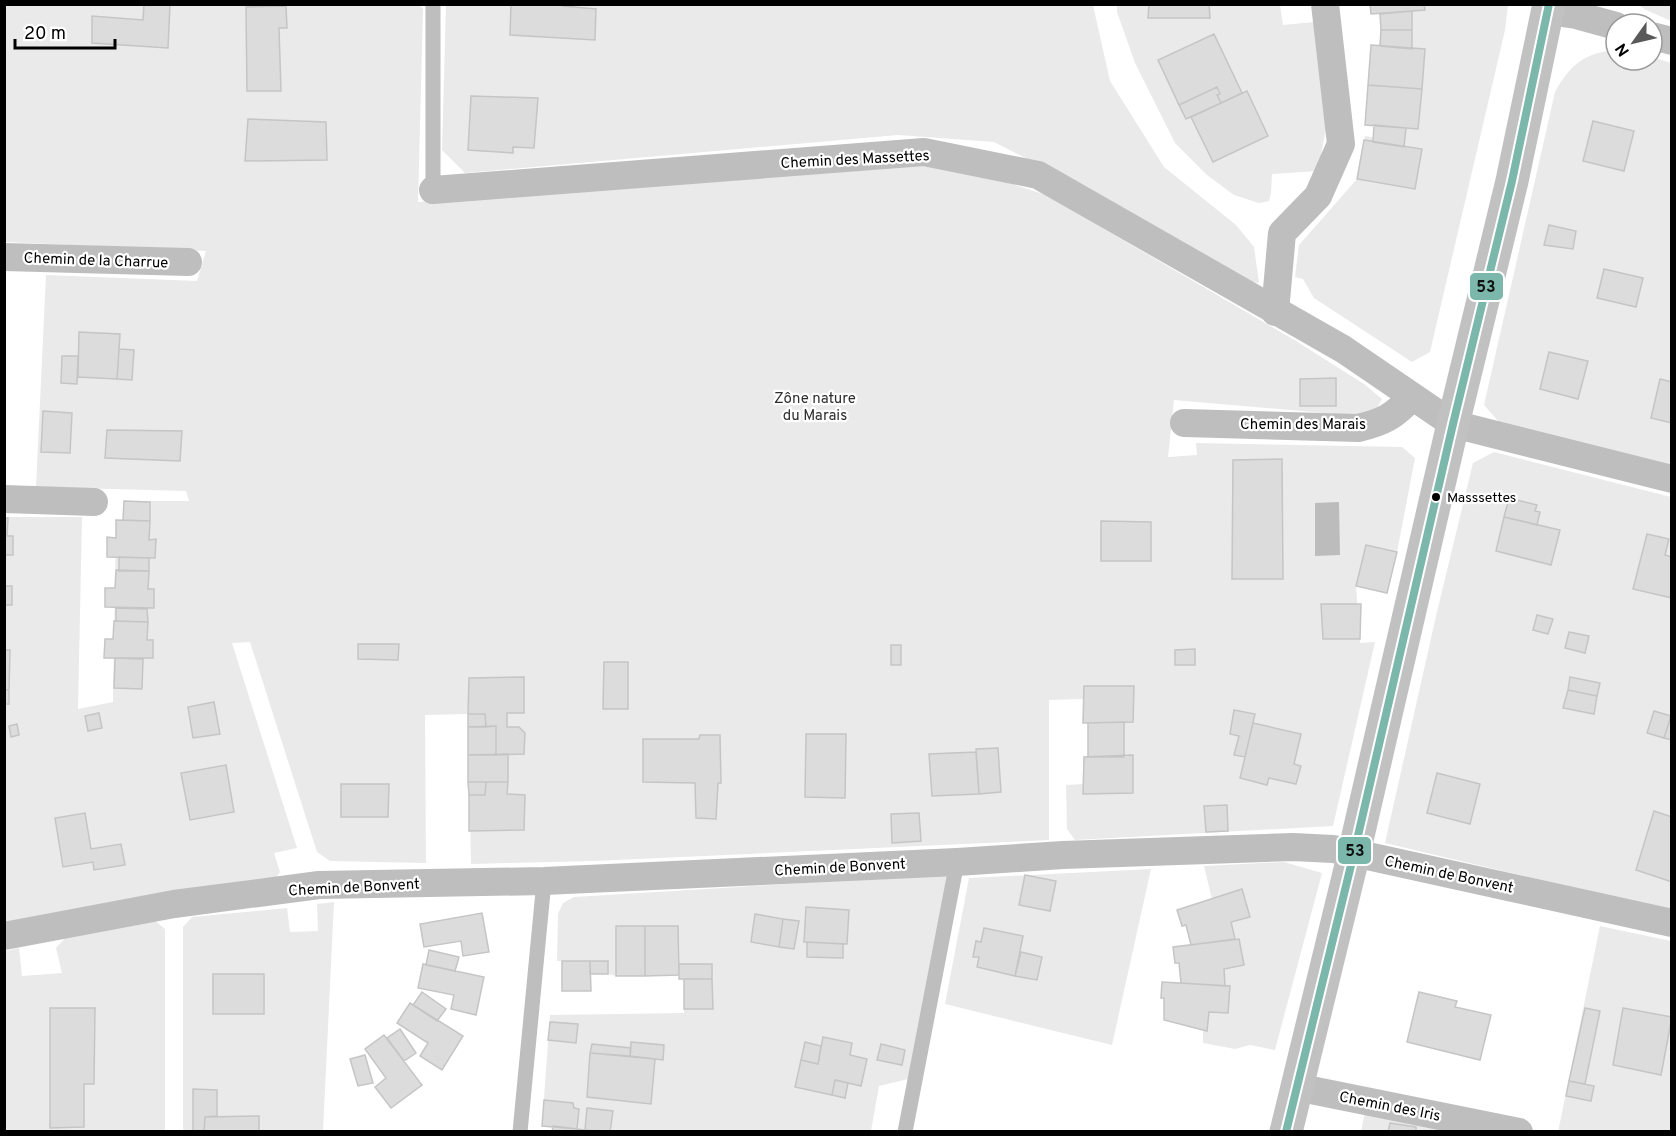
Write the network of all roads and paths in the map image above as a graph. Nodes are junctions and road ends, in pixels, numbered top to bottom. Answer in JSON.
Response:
{"nodes":[{"id":1,"x":433,"y":4,"type":"edge"},
{"id":2,"x":1324,"y":4,"type":"edge"},
{"id":3,"x":1548,"y":8,"type":"edge"},
{"id":4,"x":1604,"y":23,"type":"edge"},
{"id":5,"x":433,"y":190,"type":"joint"},
{"id":6,"x":4,"y":257,"type":"edge"},
{"id":7,"x":188,"y":262,"type":"dead end"},
{"id":8,"x":1275,"y":312,"type":"junction"},
{"id":9,"x":1412,"y":397,"type":"junction"},
{"id":10,"x":1184,"y":423,"type":"dead end"},
{"id":11,"x":1453,"y":424,"type":"junction"},
{"id":12,"x":1671,"y":478,"type":"edge"},
{"id":13,"x":4,"y":499,"type":"edge"},
{"id":14,"x":94,"y":502,"type":"dead end"},
{"id":15,"x":1354,"y":853,"type":"junction"},
{"id":16,"x":957,"y":862,"type":"junction"},
{"id":17,"x":544,"y":880,"type":"junction"},
{"id":18,"x":1671,"y":923,"type":"edge"},
{"id":19,"x":4,"y":936,"type":"edge"},
{"id":20,"x":1296,"y":1087,"type":"junction"},
{"id":21,"x":520,"y":1131,"type":"edge"},
{"id":22,"x":905,"y":1131,"type":"edge"},
{"id":23,"x":1286,"y":1131,"type":"edge"},
{"id":24,"x":1519,"y":1131,"type":"edge"}],
"edges":[{"from":1,"to":5,"type":"lane"},
{"from":2,"to":8,"type":"street"},
{"from":3,"to":4,"type":"street"},
{"from":3,"to":11,"type":"street"},
{"from":5,"to":8,"type":"street","name":"Chemin des Massettes"},
{"from":6,"to":7,"type":"street","name":"Chemin de la Charrue"},
{"from":8,"to":9,"type":"street","name":"Chemin des Massettes"},
{"from":9,"to":10,"type":"street","name":"Chemin des Marais"},
{"from":9,"to":11,"type":"street","name":"Chemin des Massettes"},
{"from":11,"to":12,"type":"street"},
{"from":11,"to":15,"type":"street"},
{"from":13,"to":14,"type":"street"},
{"from":15,"to":16,"type":"street","name":"Chemin de Bonvent"},
{"from":15,"to":18,"type":"street","name":"Chemin de Bonvent"},
{"from":15,"to":20,"type":"street"},
{"from":16,"to":17,"type":"street","name":"Chemin de Bonvent"},
{"from":16,"to":22,"type":"lane"},
{"from":17,"to":19,"type":"street","name":"Chemin de Bonvent"},
{"from":17,"to":21,"type":"lane"},
{"from":20,"to":23,"type":"street"},
{"from":20,"to":24,"type":"street","name":"Chemin des Iris"}]}
